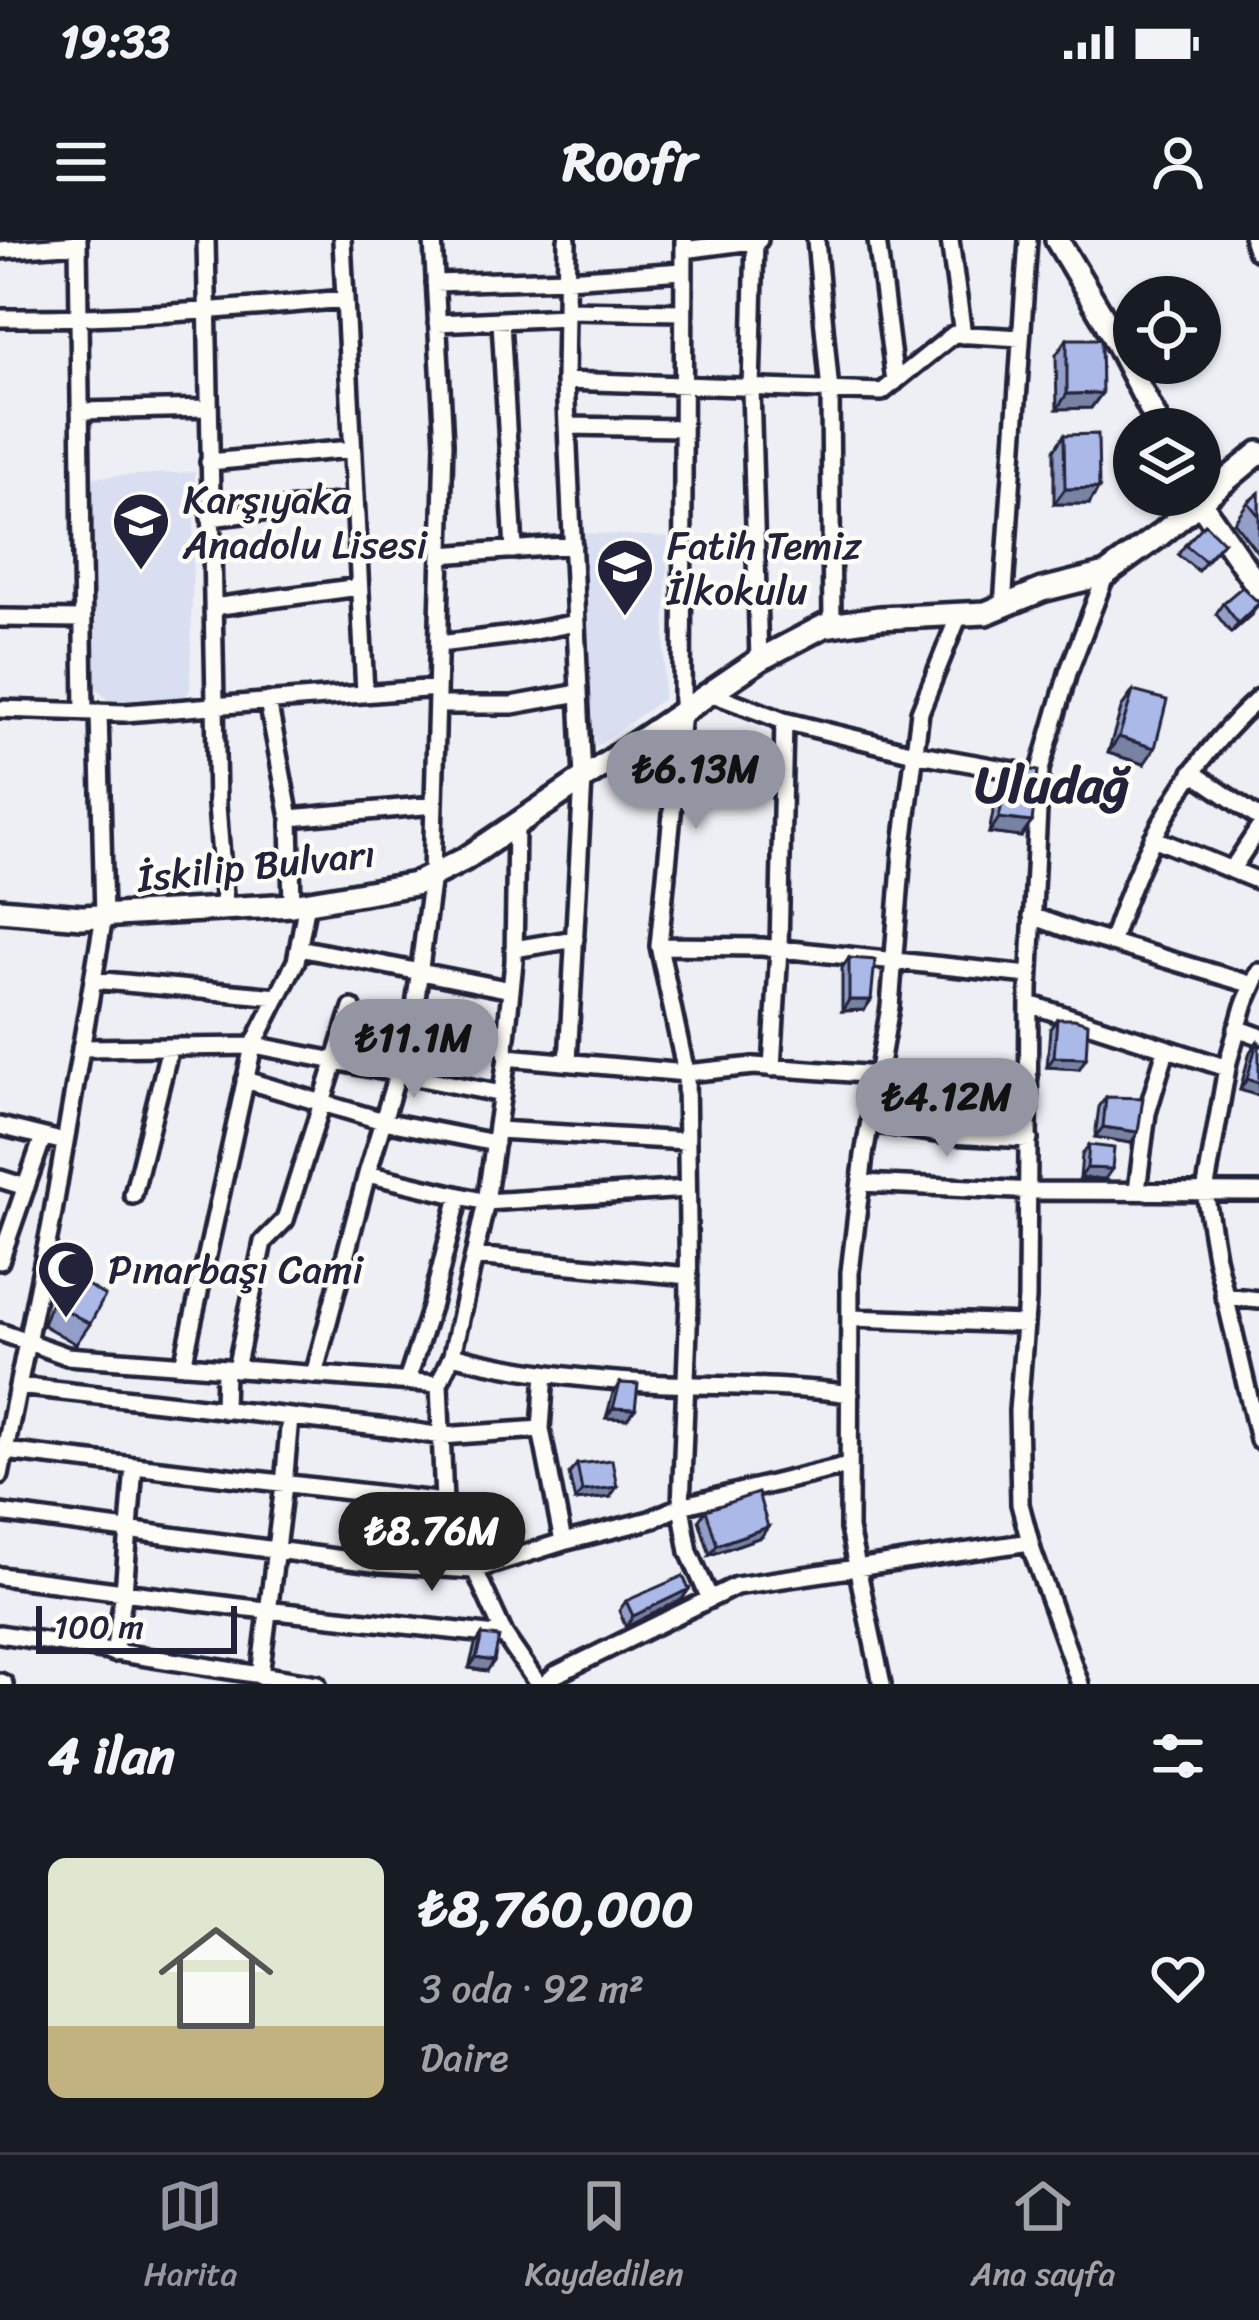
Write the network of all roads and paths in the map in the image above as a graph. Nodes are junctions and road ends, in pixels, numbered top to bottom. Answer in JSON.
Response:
{"nodes":[{"id":1,"x":206,"y":240,"type":"edge"},
{"id":2,"x":342,"y":240,"type":"edge"},
{"id":3,"x":433,"y":240,"type":"edge"},
{"id":4,"x":567,"y":240,"type":"edge"},
{"id":5,"x":756,"y":240,"type":"edge"},
{"id":6,"x":816,"y":240,"type":"edge"},
{"id":7,"x":878,"y":240,"type":"edge"},
{"id":8,"x":950,"y":240,"type":"edge"},
{"id":9,"x":1028,"y":240,"type":"edge"},
{"id":10,"x":1057,"y":240,"type":"edge"},
{"id":11,"x":1256,"y":240,"type":"edge"},
{"id":12,"x":78,"y":242,"type":"edge"},
{"id":13,"x":684,"y":245,"type":"edge"},
{"id":14,"x":1259,"y":249,"type":"edge"},
{"id":15,"x":0,"y":250,"type":"edge"},
{"id":16,"x":683,"y":271,"type":"junction"},
{"id":17,"x":566,"y":279,"type":"junction"},
{"id":18,"x":435,"y":283,"type":"junction"},
{"id":19,"x":344,"y":299,"type":"junction"},
{"id":20,"x":683,"y":311,"type":"junction"},
{"id":21,"x":206,"y":312,"type":"junction"},
{"id":22,"x":566,"y":314,"type":"junction"},
{"id":23,"x":0,"y":318,"type":"edge"},
{"id":24,"x":80,"y":319,"type":"junction"},
{"id":25,"x":502,"y":321,"type":"junction"},
{"id":26,"x":437,"y":322,"type":"junction"},
{"id":27,"x":963,"y":335,"type":"junction"},
{"id":28,"x":1022,"y":338,"type":"junction"},
{"id":29,"x":565,"y":381,"type":"junction"},
{"id":30,"x":895,"y":382,"type":"junction"},
{"id":31,"x":682,"y":386,"type":"junction"},
{"id":32,"x":751,"y":388,"type":"junction"},
{"id":33,"x":830,"y":392,"type":"junction"},
{"id":34,"x":208,"y":408,"type":"junction"},
{"id":35,"x":1150,"y":408,"type":"edge"},
{"id":36,"x":81,"y":411,"type":"junction"},
{"id":37,"x":567,"y":426,"type":"junction"},
{"id":38,"x":682,"y":428,"type":"junction"},
{"id":39,"x":351,"y":449,"type":"junction"},
{"id":40,"x":1259,"y":453,"type":"edge"},
{"id":41,"x":209,"y":462,"type":"junction"},
{"id":42,"x":1221,"y":481,"type":"edge"},
{"id":43,"x":354,"y":501,"type":"junction"},
{"id":44,"x":1176,"y":516,"type":"edge"},
{"id":45,"x":1212,"y":516,"type":"edge"},
{"id":46,"x":211,"y":518,"type":"junction"},
{"id":47,"x":573,"y":545,"type":"junction"},
{"id":48,"x":514,"y":550,"type":"junction"},
{"id":49,"x":441,"y":555,"type":"junction"},
{"id":50,"x":1252,"y":563,"type":"edge"},
{"id":51,"x":1106,"y":574,"type":"junction"},
{"id":52,"x":359,"y":587,"type":"junction"},
{"id":53,"x":1259,"y":588,"type":"edge"},
{"id":54,"x":1003,"y":606,"type":"junction"},
{"id":55,"x":213,"y":607,"type":"junction"},
{"id":56,"x":959,"y":615,"type":"junction"},
{"id":57,"x":0,"y":618,"type":"edge"},
{"id":58,"x":83,"y":619,"type":"junction"},
{"id":59,"x":576,"y":623,"type":"junction"},
{"id":60,"x":832,"y":625,"type":"junction"},
{"id":61,"x":439,"y":644,"type":"junction"},
{"id":62,"x":759,"y":660,"type":"junction"},
{"id":63,"x":365,"y":692,"type":"junction"},
{"id":64,"x":579,"y":693,"type":"junction"},
{"id":65,"x":710,"y":693,"type":"junction"},
{"id":66,"x":437,"y":696,"type":"junction"},
{"id":67,"x":1259,"y":698,"type":"edge"},
{"id":68,"x":268,"y":701,"type":"junction"},
{"id":69,"x":215,"y":705,"type":"junction"},
{"id":70,"x":0,"y":710,"type":"edge"},
{"id":71,"x":92,"y":712,"type":"junction"},
{"id":72,"x":682,"y":712,"type":"junction"},
{"id":73,"x":784,"y":722,"type":"junction"},
{"id":74,"x":914,"y":753,"type":"junction"},
{"id":75,"x":1192,"y":772,"type":"junction"},
{"id":76,"x":1040,"y":776,"type":"junction"},
{"id":77,"x":583,"y":779,"type":"junction"},
{"id":78,"x":434,"y":805,"type":"junction"},
{"id":79,"x":290,"y":818,"type":"junction"},
{"id":80,"x":1259,"y":818,"type":"edge"},
{"id":81,"x":516,"y":825,"type":"junction"},
{"id":82,"x":1259,"y":828,"type":"edge"},
{"id":83,"x":1154,"y":838,"type":"junction"},
{"id":84,"x":1232,"y":869,"type":"junction"},
{"id":85,"x":432,"y":875,"type":"junction"},
{"id":86,"x":1259,"y":881,"type":"edge"},
{"id":87,"x":300,"y":904,"type":"junction"},
{"id":88,"x":225,"y":909,"type":"junction"},
{"id":89,"x":0,"y":910,"type":"edge"},
{"id":90,"x":104,"y":916,"type":"junction"},
{"id":91,"x":1032,"y":916,"type":"junction"},
{"id":92,"x":574,"y":939,"type":"junction"},
{"id":93,"x":1111,"y":943,"type":"junction"},
{"id":94,"x":659,"y":946,"type":"junction"},
{"id":95,"x":298,"y":948,"type":"junction"},
{"id":96,"x":514,"y":949,"type":"junction"},
{"id":97,"x":778,"y":949,"type":"junction"},
{"id":98,"x":894,"y":960,"type":"junction"},
{"id":99,"x":419,"y":974,"type":"junction"},
{"id":100,"x":1029,"y":975,"type":"junction"},
{"id":101,"x":1256,"y":978,"type":"edge"},
{"id":102,"x":93,"y":980,"type":"junction"},
{"id":103,"x":511,"y":990,"type":"junction"},
{"id":104,"x":278,"y":997,"type":"junction"},
{"id":105,"x":1029,"y":1004,"type":"junction"},
{"id":106,"x":352,"y":1008,"type":"dead end"},
{"id":107,"x":412,"y":1022,"type":"junction"},
{"id":108,"x":1238,"y":1028,"type":"junction"},
{"id":109,"x":1259,"y":1036,"type":"edge"},
{"id":110,"x":253,"y":1046,"type":"junction"},
{"id":111,"x":170,"y":1047,"type":"junction"},
{"id":112,"x":81,"y":1048,"type":"junction"},
{"id":113,"x":1166,"y":1050,"type":"junction"},
{"id":114,"x":506,"y":1052,"type":"junction"},
{"id":115,"x":335,"y":1059,"type":"junction"},
{"id":116,"x":568,"y":1062,"type":"junction"},
{"id":117,"x":772,"y":1068,"type":"junction"},
{"id":118,"x":1226,"y":1068,"type":"junction"},
{"id":119,"x":686,"y":1073,"type":"junction"},
{"id":120,"x":397,"y":1074,"type":"junction"},
{"id":121,"x":878,"y":1075,"type":"junction"},
{"id":122,"x":1029,"y":1077,"type":"junction"},
{"id":123,"x":245,"y":1080,"type":"junction"},
{"id":124,"x":502,"y":1094,"type":"junction"},
{"id":125,"x":322,"y":1102,"type":"junction"},
{"id":126,"x":383,"y":1121,"type":"junction"},
{"id":127,"x":870,"y":1123,"type":"junction"},
{"id":128,"x":0,"y":1126,"type":"edge"},
{"id":129,"x":43,"y":1137,"type":"junction"},
{"id":130,"x":496,"y":1137,"type":"junction"},
{"id":131,"x":1029,"y":1139,"type":"junction"},
{"id":132,"x":686,"y":1141,"type":"junction"},
{"id":133,"x":65,"y":1142,"type":"junction"},
{"id":134,"x":367,"y":1174,"type":"junction"},
{"id":135,"x":0,"y":1178,"type":"edge"},
{"id":136,"x":861,"y":1183,"type":"junction"},
{"id":137,"x":26,"y":1187,"type":"junction"},
{"id":138,"x":687,"y":1189,"type":"junction"},
{"id":139,"x":1137,"y":1190,"type":"junction"},
{"id":140,"x":1030,"y":1191,"type":"junction"},
{"id":141,"x":1205,"y":1192,"type":"junction"},
{"id":142,"x":1259,"y":1192,"type":"edge"},
{"id":143,"x":133,"y":1195,"type":"dead end"},
{"id":144,"x":458,"y":1196,"type":"junction"},
{"id":145,"x":486,"y":1202,"type":"junction"},
{"id":146,"x":474,"y":1256,"type":"junction"},
{"id":147,"x":1,"y":1257,"type":"edge"},
{"id":148,"x":688,"y":1276,"type":"junction"},
{"id":149,"x":1224,"y":1296,"type":"junction"},
{"id":150,"x":1259,"y":1300,"type":"edge"},
{"id":151,"x":851,"y":1318,"type":"junction"},
{"id":152,"x":1025,"y":1324,"type":"junction"},
{"id":153,"x":0,"y":1331,"type":"edge"},
{"id":154,"x":26,"y":1342,"type":"junction"},
{"id":155,"x":452,"y":1355,"type":"junction"},
{"id":156,"x":183,"y":1365,"type":"junction"},
{"id":157,"x":230,"y":1368,"type":"junction"},
{"id":158,"x":545,"y":1373,"type":"junction"},
{"id":159,"x":314,"y":1375,"type":"junction"},
{"id":160,"x":407,"y":1382,"type":"junction"},
{"id":161,"x":685,"y":1383,"type":"junction"},
{"id":162,"x":439,"y":1384,"type":"junction"},
{"id":163,"x":18,"y":1386,"type":"junction"},
{"id":164,"x":850,"y":1394,"type":"junction"},
{"id":165,"x":224,"y":1410,"type":"junction"},
{"id":166,"x":290,"y":1417,"type":"junction"},
{"id":167,"x":541,"y":1429,"type":"junction"},
{"id":168,"x":442,"y":1436,"type":"junction"},
{"id":169,"x":1259,"y":1440,"type":"edge"},
{"id":170,"x":4,"y":1441,"type":"edge"},
{"id":171,"x":134,"y":1466,"type":"junction"},
{"id":172,"x":849,"y":1466,"type":"junction"},
{"id":173,"x":0,"y":1474,"type":"edge"},
{"id":174,"x":284,"y":1485,"type":"junction"},
{"id":175,"x":444,"y":1502,"type":"junction"},
{"id":176,"x":681,"y":1506,"type":"junction"},
{"id":177,"x":0,"y":1513,"type":"edge"},
{"id":178,"x":128,"y":1530,"type":"junction"},
{"id":179,"x":563,"y":1542,"type":"junction"},
{"id":180,"x":1030,"y":1542,"type":"junction"},
{"id":181,"x":275,"y":1549,"type":"junction"},
{"id":182,"x":856,"y":1568,"type":"junction"},
{"id":183,"x":474,"y":1570,"type":"junction"},
{"id":184,"x":0,"y":1576,"type":"edge"},
{"id":185,"x":124,"y":1592,"type":"junction"},
{"id":186,"x":710,"y":1599,"type":"junction"},
{"id":187,"x":269,"y":1610,"type":"junction"},
{"id":188,"x":0,"y":1634,"type":"edge"},
{"id":189,"x":505,"y":1636,"type":"junction"},
{"id":190,"x":114,"y":1653,"type":"junction"},
{"id":191,"x":260,"y":1676,"type":"junction"},
{"id":192,"x":317,"y":1684,"type":"edge"},
{"id":193,"x":541,"y":1684,"type":"edge"},
{"id":194,"x":882,"y":1684,"type":"edge"},
{"id":195,"x":1080,"y":1684,"type":"edge"}],
"edges":[{"from":1,"to":21,"type":"street"},
{"from":2,"to":19,"type":"street"},
{"from":3,"to":18,"type":"street"},
{"from":4,"to":17,"type":"street"},
{"from":5,"to":13,"type":"street"},
{"from":5,"to":32,"type":"street"},
{"from":6,"to":33,"type":"street"},
{"from":7,"to":30,"type":"street"},
{"from":8,"to":27,"type":"street"},
{"from":9,"to":28,"type":"street"},
{"from":10,"to":35,"type":"main road"},
{"from":11,"to":14,"type":"main road"},
{"from":12,"to":15,"type":"street"},
{"from":12,"to":24,"type":"street"},
{"from":13,"to":16,"type":"street"},
{"from":16,"to":17,"type":"street"},
{"from":16,"to":20,"type":"street"},
{"from":17,"to":18,"type":"street"},
{"from":17,"to":22,"type":"street"},
{"from":18,"to":26,"type":"street"},
{"from":19,"to":21,"type":"street"},
{"from":19,"to":39,"type":"street"},
{"from":20,"to":22,"type":"street"},
{"from":20,"to":31,"type":"street"},
{"from":21,"to":24,"type":"street"},
{"from":21,"to":34,"type":"street"},
{"from":22,"to":25,"type":"street"},
{"from":22,"to":29,"type":"street"},
{"from":23,"to":24,"type":"street"},
{"from":24,"to":36,"type":"street"},
{"from":25,"to":26,"type":"street"},
{"from":25,"to":48,"type":"street"},
{"from":26,"to":49,"type":"street"},
{"from":27,"to":28,"type":"street"},
{"from":27,"to":30,"type":"street"},
{"from":28,"to":54,"type":"street"},
{"from":29,"to":31,"type":"street"},
{"from":29,"to":37,"type":"street"},
{"from":30,"to":33,"type":"street"},
{"from":31,"to":32,"type":"street"},
{"from":31,"to":38,"type":"street"},
{"from":32,"to":33,"type":"street"},
{"from":32,"to":62,"type":"street"},
{"from":33,"to":60,"type":"street"},
{"from":34,"to":36,"type":"street"},
{"from":34,"to":41,"type":"street"},
{"from":36,"to":58,"type":"street"},
{"from":37,"to":38,"type":"street"},
{"from":37,"to":47,"type":"street"},
{"from":38,"to":72,"type":"street"},
{"from":39,"to":41,"type":"street"},
{"from":39,"to":43,"type":"street"},
{"from":40,"to":42,"type":"main road","name":"İskilip Bulvarı"},
{"from":41,"to":46,"type":"street"},
{"from":43,"to":46,"type":"street"},
{"from":43,"to":52,"type":"street"},
{"from":44,"to":51,"type":"main road","name":"İskilip Bulvarı"},
{"from":45,"to":50,"type":"main road"},
{"from":46,"to":55,"type":"street"},
{"from":47,"to":48,"type":"street"},
{"from":47,"to":59,"type":"street"},
{"from":48,"to":49,"type":"street"},
{"from":49,"to":61,"type":"street"},
{"from":50,"to":53,"type":"main road"},
{"from":51,"to":54,"type":"main road","name":"İskilip Bulvarı"},
{"from":51,"to":76,"type":"street"},
{"from":52,"to":55,"type":"street"},
{"from":52,"to":63,"type":"street"},
{"from":54,"to":56,"type":"main road","name":"İskilip Bulvarı"},
{"from":55,"to":69,"type":"street"},
{"from":56,"to":60,"type":"main road","name":"İskilip Bulvarı"},
{"from":56,"to":74,"type":"street"},
{"from":57,"to":58,"type":"street"},
{"from":58,"to":71,"type":"street"},
{"from":59,"to":61,"type":"street"},
{"from":59,"to":64,"type":"street"},
{"from":60,"to":62,"type":"main road","name":"İskilip Bulvarı"},
{"from":61,"to":66,"type":"street"},
{"from":62,"to":65,"type":"main road","name":"İskilip Bulvarı"},
{"from":63,"to":66,"type":"street"},
{"from":63,"to":68,"type":"street"},
{"from":64,"to":66,"type":"street"},
{"from":64,"to":77,"type":"street"},
{"from":65,"to":72,"type":"main road","name":"İskilip Bulvarı"},
{"from":65,"to":73,"type":"street"},
{"from":66,"to":78,"type":"street"},
{"from":67,"to":75,"type":"street"},
{"from":68,"to":69,"type":"street"},
{"from":68,"to":79,"type":"street"},
{"from":69,"to":71,"type":"street"},
{"from":69,"to":88,"type":"street"},
{"from":70,"to":71,"type":"street"},
{"from":71,"to":90,"type":"street"},
{"from":72,"to":77,"type":"main road","name":"İskilip Bulvarı"},
{"from":72,"to":94,"type":"street"},
{"from":73,"to":74,"type":"street"},
{"from":73,"to":97,"type":"street"},
{"from":74,"to":76,"type":"street"},
{"from":74,"to":98,"type":"street"},
{"from":75,"to":80,"type":"street"},
{"from":75,"to":83,"type":"street"},
{"from":76,"to":91,"type":"street"},
{"from":77,"to":81,"type":"main road","name":"İskilip Bulvarı"},
{"from":77,"to":92,"type":"street"},
{"from":78,"to":79,"type":"street"},
{"from":78,"to":85,"type":"street"},
{"from":79,"to":87,"type":"street"},
{"from":81,"to":85,"type":"main road","name":"İskilip Bulvarı"},
{"from":81,"to":96,"type":"street"},
{"from":82,"to":84,"type":"street"},
{"from":83,"to":84,"type":"street"},
{"from":83,"to":93,"type":"street"},
{"from":84,"to":86,"type":"street"},
{"from":85,"to":87,"type":"main road","name":"İskilip Bulvarı"},
{"from":85,"to":99,"type":"street"},
{"from":87,"to":88,"type":"main road","name":"İskilip Bulvarı"},
{"from":87,"to":95,"type":"street"},
{"from":88,"to":90,"type":"main road","name":"İskilip Bulvarı"},
{"from":89,"to":90,"type":"main road","name":"İskilip Bulvarı"},
{"from":90,"to":102,"type":"street"},
{"from":91,"to":93,"type":"street"},
{"from":91,"to":100,"type":"street"},
{"from":92,"to":96,"type":"street"},
{"from":92,"to":116,"type":"street"},
{"from":93,"to":101,"type":"street"},
{"from":94,"to":97,"type":"street"},
{"from":94,"to":119,"type":"street"},
{"from":95,"to":99,"type":"street"},
{"from":95,"to":104,"type":"street"},
{"from":96,"to":103,"type":"street"},
{"from":97,"to":98,"type":"street"},
{"from":97,"to":117,"type":"street"},
{"from":98,"to":100,"type":"street"},
{"from":98,"to":121,"type":"street"},
{"from":99,"to":103,"type":"street"},
{"from":99,"to":107,"type":"street"},
{"from":100,"to":105,"type":"street"},
{"from":101,"to":108,"type":"street"},
{"from":102,"to":104,"type":"street"},
{"from":102,"to":112,"type":"street"},
{"from":103,"to":114,"type":"street"},
{"from":104,"to":110,"type":"street"},
{"from":105,"to":113,"type":"street"},
{"from":105,"to":122,"type":"street"},
{"from":106,"to":115,"type":"street"},
{"from":107,"to":114,"type":"street"},
{"from":107,"to":120,"type":"street"},
{"from":108,"to":109,"type":"street"},
{"from":108,"to":118,"type":"street"},
{"from":110,"to":111,"type":"street"},
{"from":110,"to":115,"type":"street"},
{"from":110,"to":123,"type":"street"},
{"from":111,"to":112,"type":"street"},
{"from":111,"to":143,"type":"street"},
{"from":112,"to":133,"type":"street"},
{"from":113,"to":118,"type":"street"},
{"from":113,"to":139,"type":"street"},
{"from":114,"to":116,"type":"street"},
{"from":114,"to":124,"type":"street"},
{"from":115,"to":120,"type":"street"},
{"from":115,"to":125,"type":"street"},
{"from":116,"to":119,"type":"street"},
{"from":117,"to":119,"type":"street"},
{"from":117,"to":121,"type":"street"},
{"from":118,"to":141,"type":"street"},
{"from":119,"to":132,"type":"street"},
{"from":120,"to":124,"type":"street"},
{"from":120,"to":126,"type":"street"},
{"from":121,"to":122,"type":"street"},
{"from":121,"to":127,"type":"street"},
{"from":122,"to":131,"type":"street"},
{"from":123,"to":125,"type":"street"},
{"from":123,"to":156,"type":"street"},
{"from":124,"to":130,"type":"street"},
{"from":125,"to":126,"type":"street"},
{"from":125,"to":157,"type":"street"},
{"from":126,"to":130,"type":"street"},
{"from":126,"to":134,"type":"street"},
{"from":127,"to":131,"type":"street"},
{"from":127,"to":136,"type":"street"},
{"from":128,"to":129,"type":"street"},
{"from":129,"to":133,"type":"street"},
{"from":129,"to":137,"type":"street"},
{"from":130,"to":132,"type":"street"},
{"from":130,"to":145,"type":"street"},
{"from":131,"to":140,"type":"street"},
{"from":132,"to":138,"type":"street"},
{"from":133,"to":154,"type":"street"},
{"from":134,"to":144,"type":"street"},
{"from":134,"to":159,"type":"street"},
{"from":135,"to":137,"type":"street"},
{"from":136,"to":140,"type":"street"},
{"from":136,"to":151,"type":"street"},
{"from":137,"to":147,"type":"street"},
{"from":138,"to":145,"type":"street"},
{"from":138,"to":148,"type":"street"},
{"from":139,"to":140,"type":"street"},
{"from":139,"to":141,"type":"street"},
{"from":140,"to":152,"type":"street"},
{"from":141,"to":142,"type":"street"},
{"from":141,"to":149,"type":"street"},
{"from":144,"to":145,"type":"street"},
{"from":144,"to":160,"type":"street"},
{"from":145,"to":146,"type":"street"},
{"from":146,"to":148,"type":"street"},
{"from":146,"to":155,"type":"street"},
{"from":148,"to":161,"type":"street"},
{"from":149,"to":150,"type":"street"},
{"from":149,"to":169,"type":"street"},
{"from":151,"to":152,"type":"street"},
{"from":151,"to":164,"type":"street"},
{"from":152,"to":180,"type":"street"},
{"from":153,"to":154,"type":"street"},
{"from":154,"to":156,"type":"street"},
{"from":154,"to":163,"type":"street"},
{"from":155,"to":158,"type":"street"},
{"from":155,"to":162,"type":"street"},
{"from":156,"to":157,"type":"street"},
{"from":157,"to":159,"type":"street"},
{"from":157,"to":165,"type":"street"},
{"from":158,"to":161,"type":"street"},
{"from":158,"to":167,"type":"street"},
{"from":159,"to":160,"type":"street"},
{"from":160,"to":162,"type":"street"},
{"from":161,"to":164,"type":"street"},
{"from":161,"to":176,"type":"street"},
{"from":162,"to":168,"type":"street"},
{"from":163,"to":165,"type":"street"},
{"from":163,"to":170,"type":"street"},
{"from":164,"to":172,"type":"street"},
{"from":165,"to":166,"type":"street"},
{"from":166,"to":168,"type":"street"},
{"from":166,"to":174,"type":"street"},
{"from":167,"to":168,"type":"street"},
{"from":167,"to":179,"type":"street"},
{"from":168,"to":175,"type":"street"},
{"from":170,"to":171,"type":"street"},
{"from":170,"to":173,"type":"street"},
{"from":171,"to":174,"type":"street"},
{"from":171,"to":178,"type":"street"},
{"from":172,"to":176,"type":"street"},
{"from":172,"to":182,"type":"street"},
{"from":174,"to":175,"type":"street"},
{"from":174,"to":181,"type":"street"},
{"from":175,"to":183,"type":"street"},
{"from":176,"to":179,"type":"street"},
{"from":176,"to":186,"type":"street"},
{"from":177,"to":178,"type":"street"},
{"from":178,"to":181,"type":"street"},
{"from":178,"to":185,"type":"street"},
{"from":179,"to":183,"type":"street"},
{"from":180,"to":182,"type":"street"},
{"from":180,"to":195,"type":"street"},
{"from":181,"to":183,"type":"street"},
{"from":181,"to":187,"type":"street"},
{"from":182,"to":186,"type":"street"},
{"from":182,"to":194,"type":"street"},
{"from":183,"to":189,"type":"street"},
{"from":184,"to":185,"type":"street"},
{"from":185,"to":187,"type":"street"},
{"from":185,"to":190,"type":"street"},
{"from":186,"to":193,"type":"street"},
{"from":187,"to":189,"type":"street"},
{"from":187,"to":191,"type":"street"},
{"from":188,"to":190,"type":"street"},
{"from":189,"to":193,"type":"street"},
{"from":190,"to":191,"type":"street"},
{"from":191,"to":192,"type":"street"}]}
